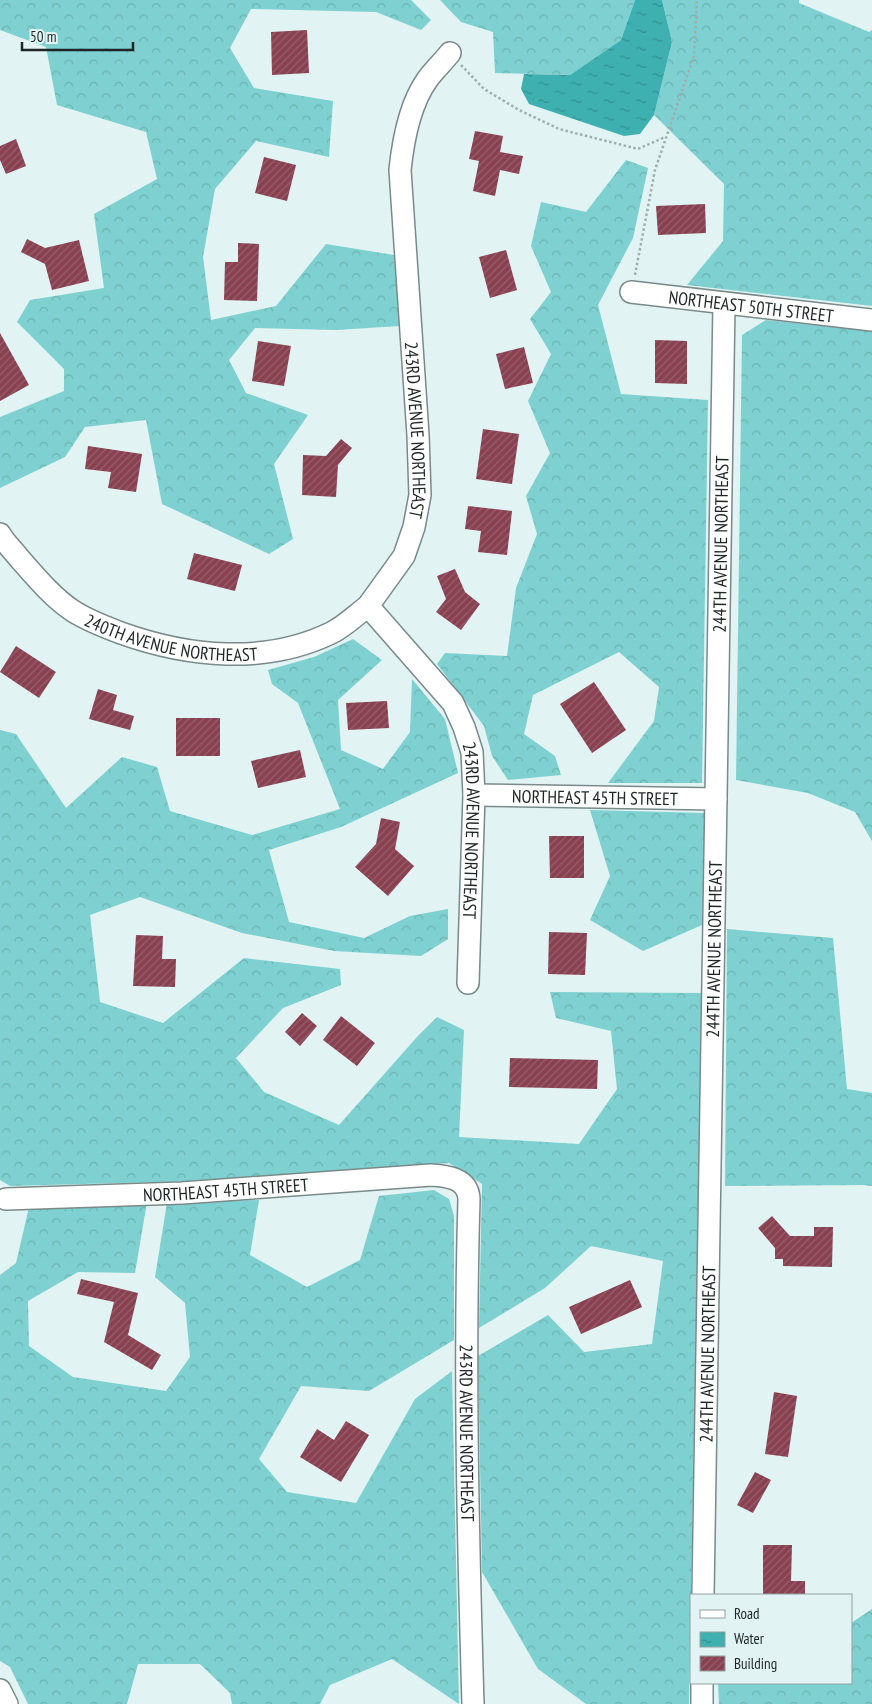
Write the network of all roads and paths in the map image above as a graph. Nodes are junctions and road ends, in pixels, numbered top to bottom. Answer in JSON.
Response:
{"nodes":[{"id":1,"x":697,"y":0,"type":"edge"},
{"id":2,"x":450,"y":53,"type":"joint"},
{"id":3,"x":667,"y":136,"type":"junction"},
{"id":4,"x":631,"y":292,"type":"joint"},
{"id":5,"x":724,"y":304,"type":"junction"},
{"id":6,"x":872,"y":320,"type":"edge"},
{"id":7,"x":0,"y":534,"type":"edge"},
{"id":8,"x":368,"y":606,"type":"junction"},
{"id":9,"x":474,"y":795,"type":"junction"},
{"id":10,"x":716,"y":799,"type":"junction"},
{"id":11,"x":468,"y":982,"type":"dead end"},
{"id":12,"x":444,"y":1176,"type":"joint"},
{"id":13,"x":6,"y":1199,"type":"dead end"},
{"id":14,"x":703,"y":1594,"type":"edge"},
{"id":15,"x":702,"y":1684,"type":"edge"},
{"id":16,"x":0,"y":1690,"type":"edge"},
{"id":17,"x":7,"y":1704,"type":"edge"},
{"id":18,"x":473,"y":1704,"type":"edge"},
{"id":19,"x":702,"y":1704,"type":"edge"}],
"edges":[{"from":1,"to":3,"type":"path"},
{"from":2,"to":3,"type":"path"},
{"from":2,"to":8,"type":"street","name":"243RD AVENUE NORTHEAST"},
{"from":3,"to":4,"type":"path"},
{"from":4,"to":5,"type":"street","name":"NORTHEAST 50TH STREET"},
{"from":5,"to":6,"type":"street","name":"NORTHEAST 50TH STREET"},
{"from":5,"to":10,"type":"street","name":"244TH AVENUE NORTHEAST"},
{"from":7,"to":8,"type":"street","name":"240TH AVENUE NORTHEAST"},
{"from":8,"to":9,"type":"street","name":"243RD AVENUE NORTHEAST"},
{"from":9,"to":10,"type":"street","name":"NORTHEAST 45TH STREET"},
{"from":9,"to":11,"type":"street","name":"243RD AVENUE NORTHEAST"},
{"from":10,"to":14,"type":"street","name":"244TH AVENUE NORTHEAST"},
{"from":12,"to":13,"type":"street","name":"NORTHEAST 45TH STREET"},
{"from":12,"to":18,"type":"street","name":"243RD AVENUE NORTHEAST"},
{"from":15,"to":19,"type":"street"},
{"from":16,"to":17,"type":"street"}]}
